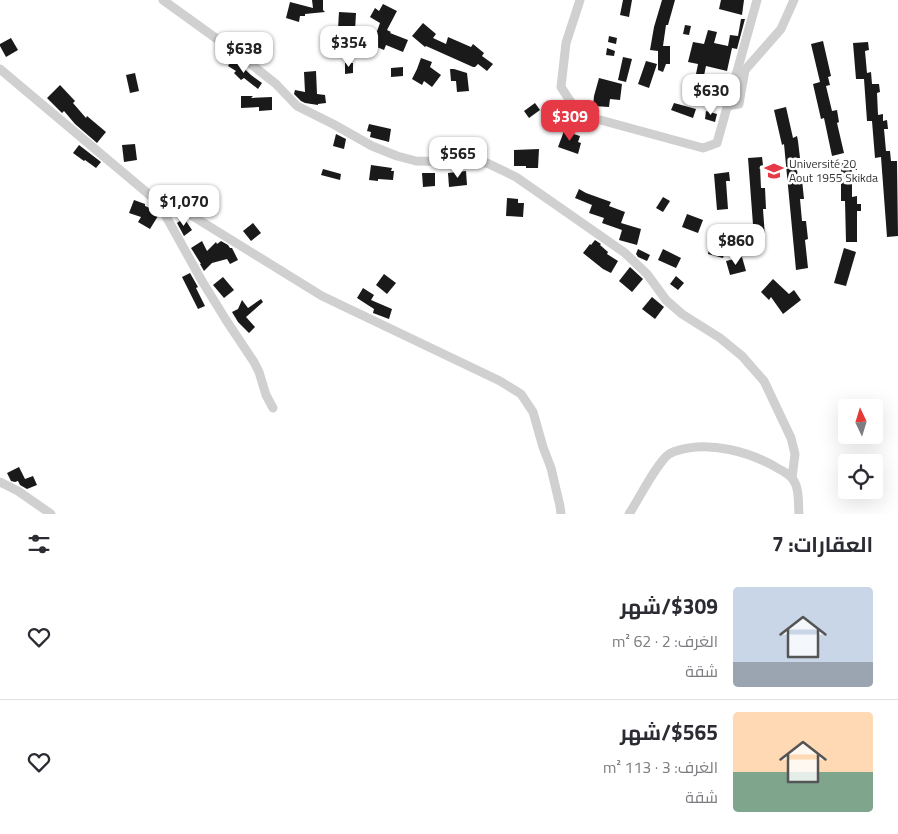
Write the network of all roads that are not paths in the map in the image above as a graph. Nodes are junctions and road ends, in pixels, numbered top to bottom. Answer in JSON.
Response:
{"nodes":[{"id":1,"x":163,"y":0,"type":"edge"},
{"id":2,"x":580,"y":0,"type":"edge"},
{"id":3,"x":757,"y":0,"type":"edge"},
{"id":4,"x":794,"y":0,"type":"edge"},
{"id":5,"x":0,"y":68,"type":"edge"},
{"id":6,"x":727,"y":106,"type":"junction"},
{"id":7,"x":158,"y":202,"type":"junction"},
{"id":8,"x":273,"y":408,"type":"dead end"},
{"id":9,"x":792,"y":478,"type":"junction"},
{"id":10,"x":0,"y":482,"type":"edge"},
{"id":11,"x":50,"y":514,"type":"edge"},
{"id":12,"x":560,"y":514,"type":"edge"},
{"id":13,"x":629,"y":514,"type":"edge"},
{"id":14,"x":799,"y":514,"type":"edge"}],
"edges":[{"from":1,"to":9,"type":"street"},
{"from":2,"to":6,"type":"street"},
{"from":3,"to":6,"type":"street"},
{"from":4,"to":6,"type":"street"},
{"from":5,"to":7,"type":"street"},
{"from":7,"to":8,"type":"street"},
{"from":7,"to":12,"type":"street"},
{"from":9,"to":13,"type":"street"},
{"from":9,"to":14,"type":"street"},
{"from":10,"to":11,"type":"street"}]}
